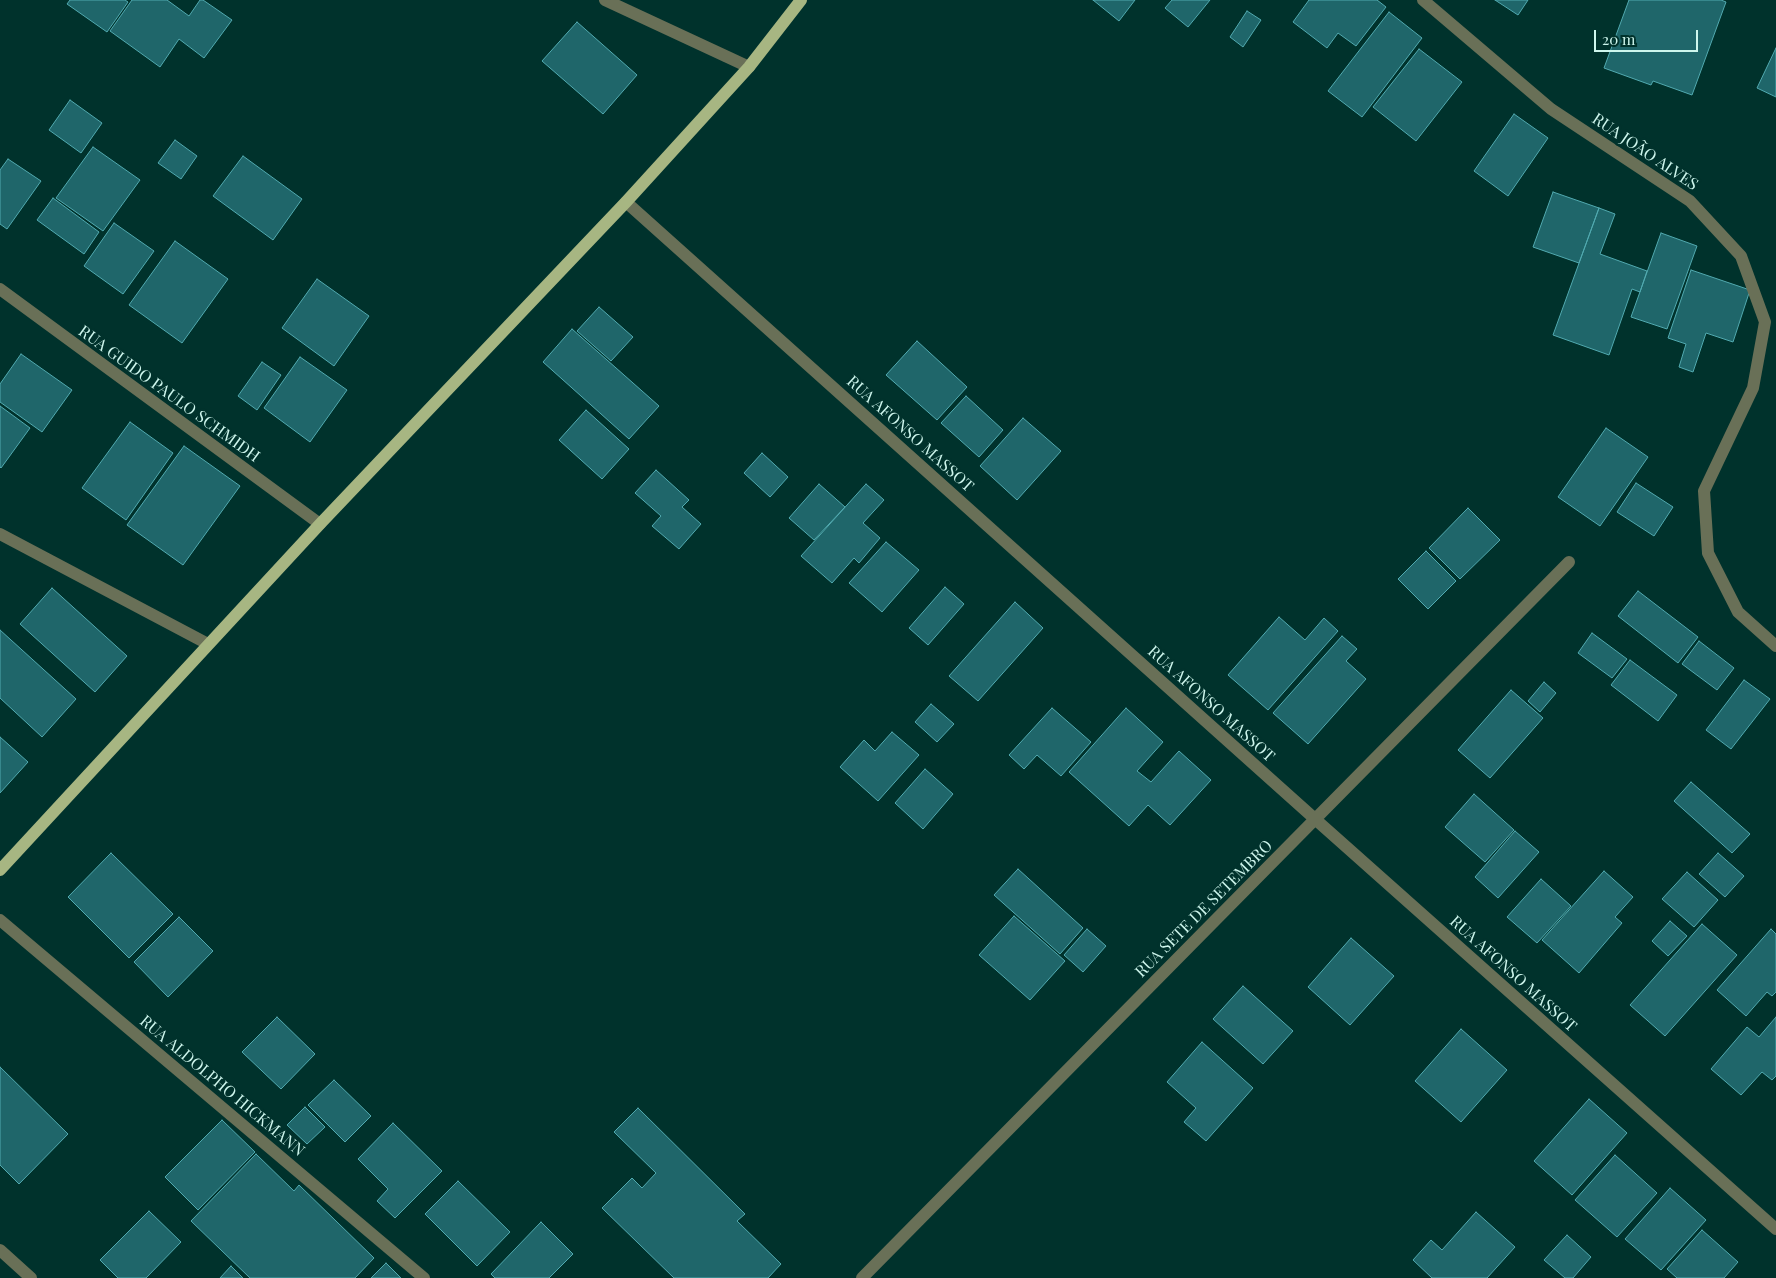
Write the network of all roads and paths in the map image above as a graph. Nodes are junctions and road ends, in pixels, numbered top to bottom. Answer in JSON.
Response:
{"nodes":[{"id":1,"x":605,"y":0,"type":"edge"},
{"id":2,"x":801,"y":0,"type":"edge"},
{"id":3,"x":1423,"y":0,"type":"edge"},
{"id":4,"x":749,"y":67,"type":"junction"},
{"id":5,"x":626,"y":202,"type":"junction"},
{"id":6,"x":0,"y":289,"type":"edge"},
{"id":7,"x":320,"y":524,"type":"junction"},
{"id":8,"x":0,"y":534,"type":"edge"},
{"id":9,"x":1569,"y":562,"type":"dead end"},
{"id":10,"x":208,"y":644,"type":"junction"},
{"id":11,"x":1776,"y":646,"type":"edge"},
{"id":12,"x":1315,"y":819,"type":"junction"},
{"id":13,"x":0,"y":870,"type":"edge"},
{"id":14,"x":0,"y":920,"type":"edge"},
{"id":15,"x":1776,"y":1229,"type":"edge"},
{"id":16,"x":0,"y":1250,"type":"edge"},
{"id":17,"x":31,"y":1278,"type":"edge"},
{"id":18,"x":424,"y":1278,"type":"edge"},
{"id":19,"x":862,"y":1278,"type":"edge"}],
"edges":[{"from":1,"to":4,"type":"street"},
{"from":2,"to":4,"type":"main road"},
{"from":3,"to":11,"type":"street","name":"RUA JOÃO ALVES"},
{"from":4,"to":5,"type":"main road"},
{"from":5,"to":7,"type":"main road"},
{"from":5,"to":12,"type":"street","name":"RUA AFONSO MASSOT"},
{"from":6,"to":7,"type":"street","name":"RUA GUIDO PAULO SCHMIDH"},
{"from":7,"to":10,"type":"main road"},
{"from":8,"to":10,"type":"street"},
{"from":9,"to":12,"type":"street","name":"RUA SETE DE SETEMBRO"},
{"from":10,"to":13,"type":"main road"},
{"from":12,"to":15,"type":"street","name":"RUA AFONSO MASSOT"},
{"from":12,"to":19,"type":"street","name":"RUA SETE DE SETEMBRO"},
{"from":14,"to":18,"type":"street","name":"RUA ALDOLPHO HICKMANN"},
{"from":16,"to":17,"type":"street"}]}
